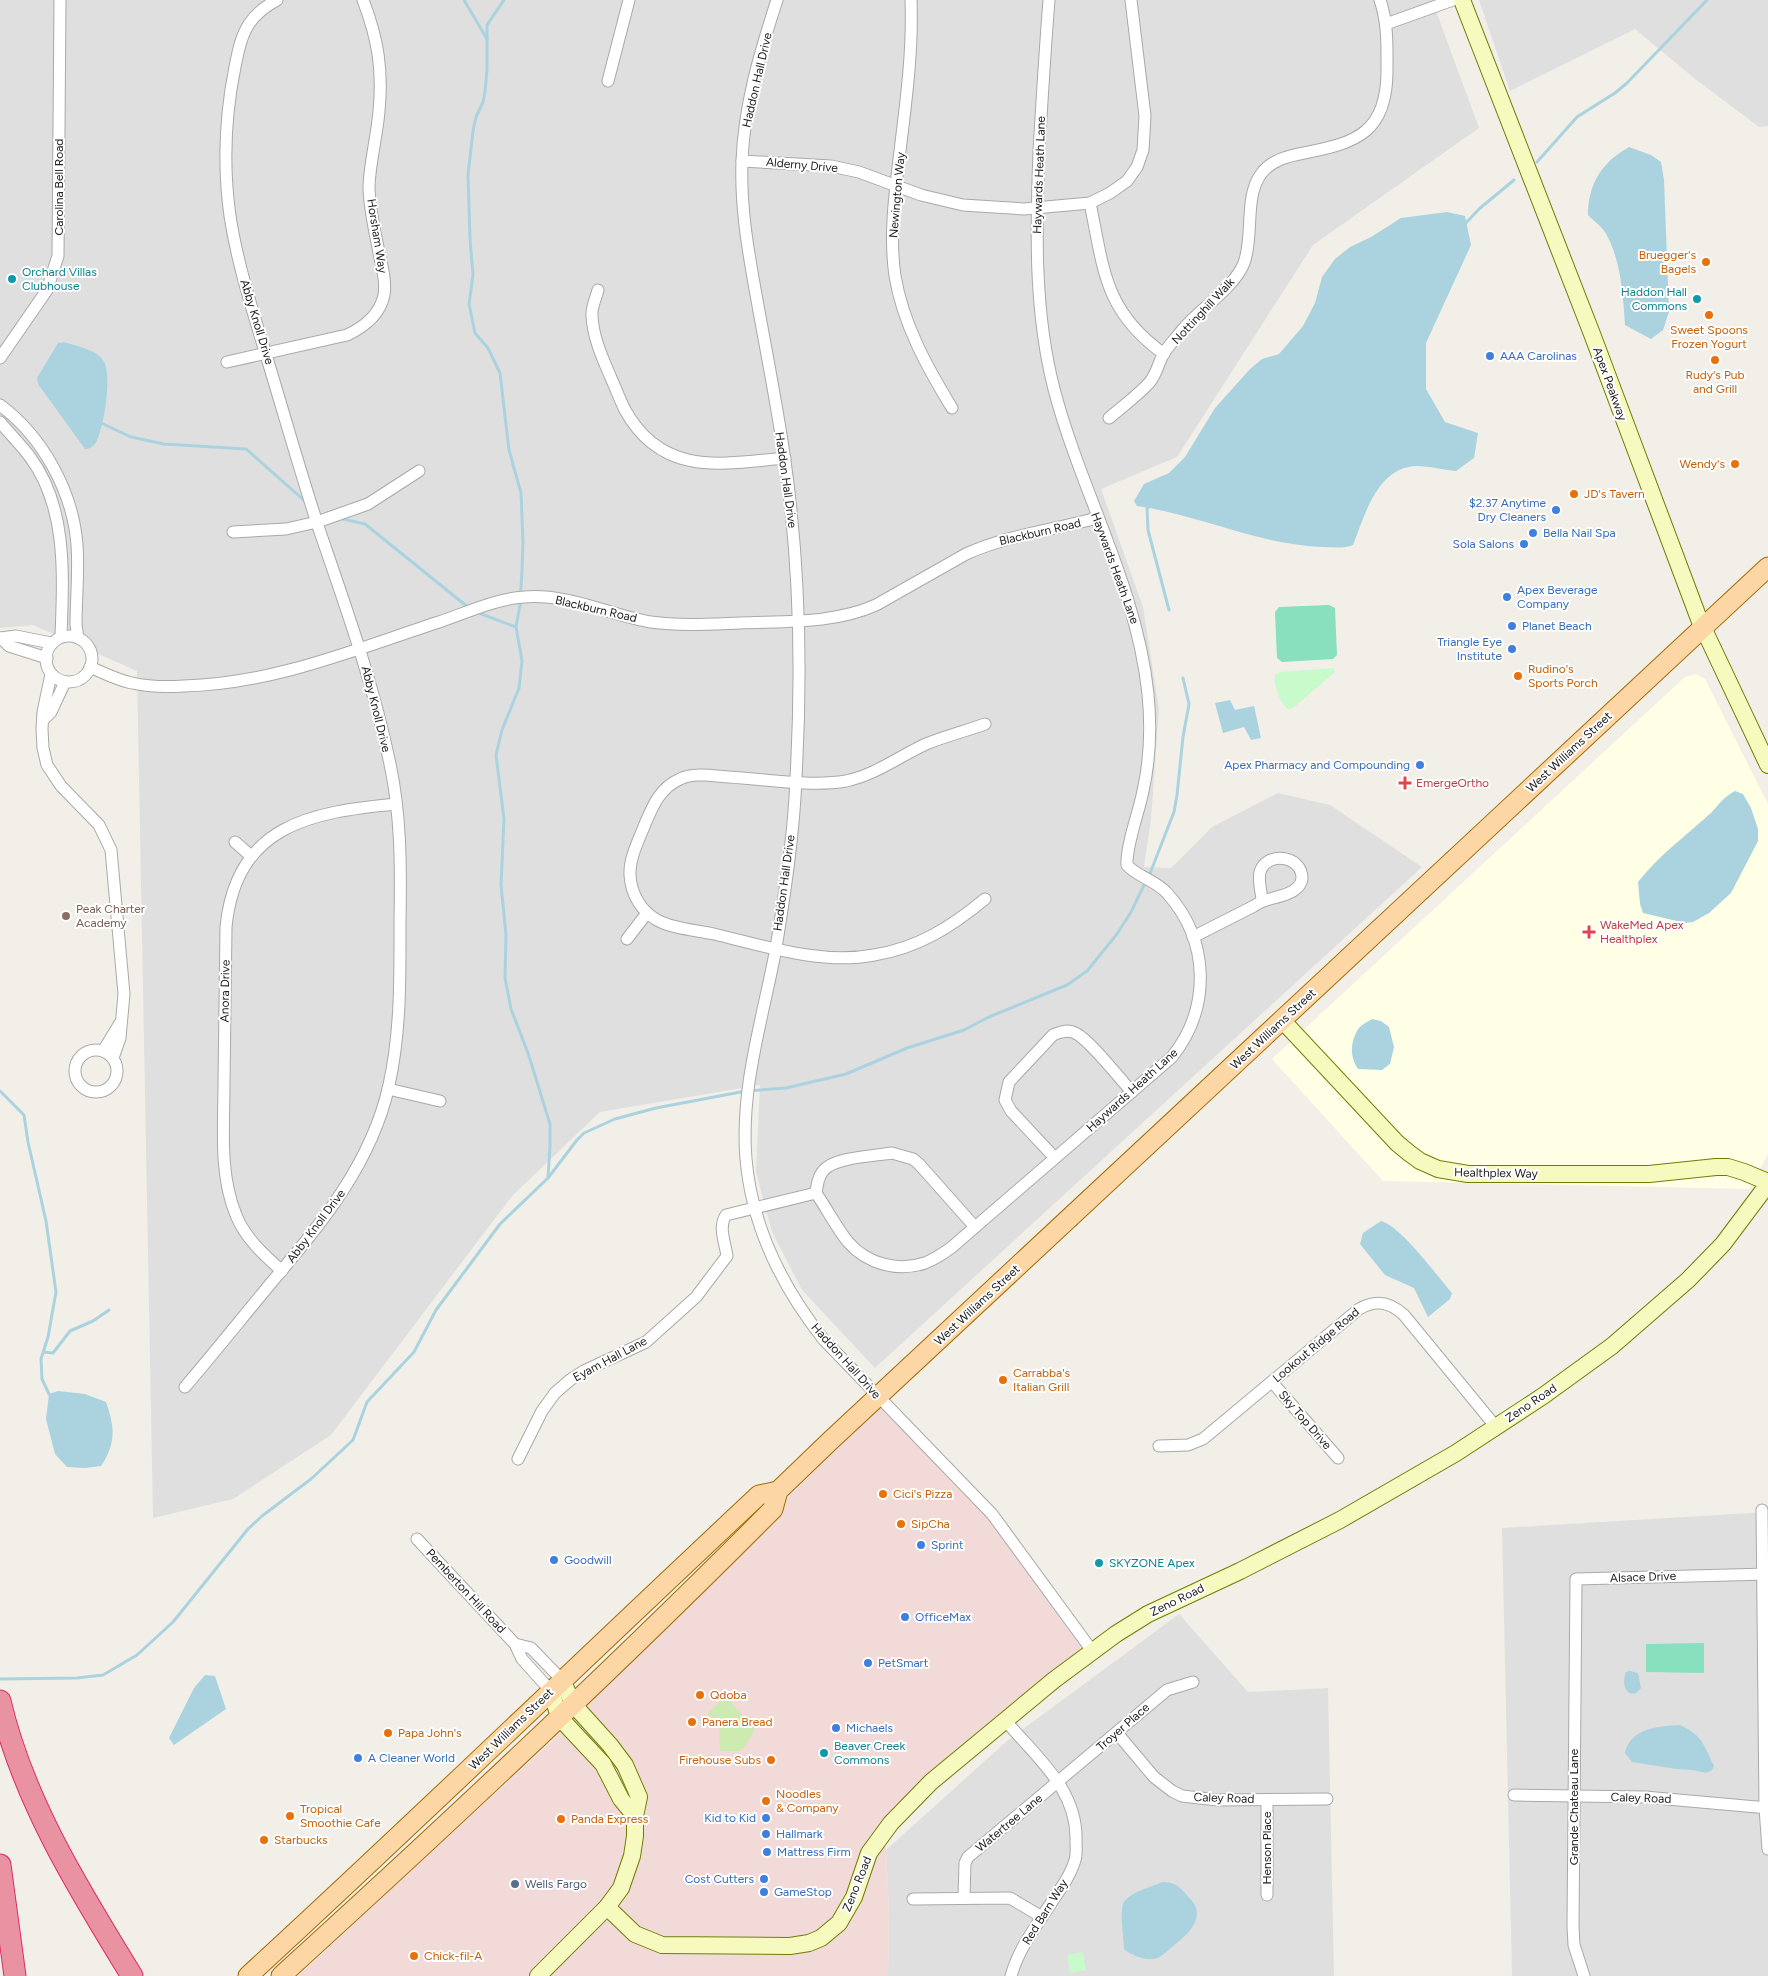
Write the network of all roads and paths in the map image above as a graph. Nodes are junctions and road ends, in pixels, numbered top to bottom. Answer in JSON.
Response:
{"nodes":[{"id":1,"x":60,"y":0,"type":"edge"},
{"id":2,"x":277,"y":0,"type":"edge"},
{"id":3,"x":363,"y":0,"type":"edge"},
{"id":4,"x":629,"y":0,"type":"edge"},
{"id":5,"x":777,"y":0,"type":"edge"},
{"id":6,"x":911,"y":0,"type":"edge"},
{"id":7,"x":1049,"y":0,"type":"edge"},
{"id":8,"x":1131,"y":0,"type":"edge"},
{"id":9,"x":1380,"y":0,"type":"edge"},
{"id":10,"x":1453,"y":0,"type":"edge"},
{"id":11,"x":1462,"y":0,"type":"edge"},
{"id":12,"x":1386,"y":24,"type":"junction"},
{"id":13,"x":608,"y":81,"type":"dead end"},
{"id":14,"x":742,"y":161,"type":"junction"},
{"id":15,"x":895,"y":186,"type":"junction"},
{"id":16,"x":1090,"y":203,"type":"junction"},
{"id":17,"x":1037,"y":207,"type":"junction"},
{"id":18,"x":598,"y":290,"type":"dead end"},
{"id":19,"x":266,"y":354,"type":"junction"},
{"id":20,"x":1164,"y":354,"type":"junction"},
{"id":21,"x":0,"y":358,"type":"edge"},
{"id":22,"x":227,"y":362,"type":"dead end"},
{"id":23,"x":0,"y":405,"type":"edge"},
{"id":24,"x":952,"y":408,"type":"dead end"},
{"id":25,"x":1109,"y":418,"type":"dead end"},
{"id":26,"x":0,"y":422,"type":"edge"},
{"id":27,"x":785,"y":458,"type":"junction"},
{"id":28,"x":419,"y":471,"type":"dead end"},
{"id":29,"x":56,"y":473,"type":"junction"},
{"id":30,"x":42,"y":480,"type":"junction"},
{"id":31,"x":1097,"y":518,"type":"junction"},
{"id":32,"x":317,"y":522,"type":"junction"},
{"id":33,"x":233,"y":532,"type":"dead end"},
{"id":34,"x":1768,"y":567,"type":"edge"},
{"id":35,"x":799,"y":621,"type":"junction"},
{"id":36,"x":1703,"y":628,"type":"junction"},
{"id":37,"x":0,"y":638,"type":"edge"},
{"id":38,"x":78,"y":638,"type":"junction"},
{"id":39,"x":56,"y":640,"type":"junction"},
{"id":40,"x":360,"y":648,"type":"junction"},
{"id":41,"x":47,"y":658,"type":"junction"},
{"id":42,"x":90,"y":667,"type":"junction"},
{"id":43,"x":51,"y":674,"type":"junction"},
{"id":44,"x":65,"y":682,"type":"junction"},
{"id":45,"x":44,"y":719,"type":"junction"},
{"id":46,"x":985,"y":724,"type":"dead end"},
{"id":47,"x":1768,"y":765,"type":"edge"},
{"id":48,"x":796,"y":782,"type":"junction"},
{"id":49,"x":396,"y":804,"type":"junction"},
{"id":50,"x":235,"y":842,"type":"dead end"},
{"id":51,"x":251,"y":856,"type":"junction"},
{"id":52,"x":985,"y":899,"type":"dead end"},
{"id":53,"x":1262,"y":899,"type":"dead end"},
{"id":54,"x":648,"y":913,"type":"junction"},
{"id":55,"x":1193,"y":938,"type":"junction"},
{"id":56,"x":627,"y":939,"type":"dead end"},
{"id":57,"x":776,"y":948,"type":"junction"},
{"id":58,"x":124,"y":1014,"type":"junction"},
{"id":59,"x":1282,"y":1020,"type":"junction"},
{"id":60,"x":103,"y":1051,"type":"junction"},
{"id":61,"x":113,"y":1058,"type":"junction"},
{"id":62,"x":388,"y":1089,"type":"junction"},
{"id":63,"x":1132,"y":1092,"type":"junction"},
{"id":64,"x":440,"y":1101,"type":"dead end"},
{"id":65,"x":1055,"y":1158,"type":"junction"},
{"id":66,"x":1768,"y":1183,"type":"edge"},
{"id":67,"x":816,"y":1193,"type":"junction"},
{"id":68,"x":756,"y":1209,"type":"junction"},
{"id":69,"x":975,"y":1227,"type":"junction"},
{"id":70,"x":282,"y":1270,"type":"junction"},
{"id":71,"x":1272,"y":1382,"type":"junction"},
{"id":72,"x":185,"y":1387,"type":"dead end"},
{"id":73,"x":878,"y":1397,"type":"junction"},
{"id":74,"x":1496,"y":1427,"type":"junction"},
{"id":75,"x":1159,"y":1446,"type":"dead end"},
{"id":76,"x":1338,"y":1458,"type":"dead end"},
{"id":77,"x":518,"y":1459,"type":"dead end"},
{"id":78,"x":778,"y":1491,"type":"junction"},
{"id":79,"x":1762,"y":1510,"type":"dead end"},
{"id":80,"x":417,"y":1539,"type":"dead end"},
{"id":81,"x":1766,"y":1574,"type":"edge"},
{"id":82,"x":1574,"y":1637,"type":"joint"},
{"id":83,"x":1092,"y":1652,"type":"junction"},
{"id":84,"x":1193,"y":1682,"type":"dead end"},
{"id":85,"x":556,"y":1685,"type":"junction"},
{"id":86,"x":0,"y":1701,"type":"edge"},
{"id":87,"x":573,"y":1704,"type":"junction"},
{"id":88,"x":1766,"y":1712,"type":"edge"},
{"id":89,"x":559,"y":1716,"type":"junction"},
{"id":90,"x":1004,"y":1720,"type":"junction"},
{"id":91,"x":1117,"y":1733,"type":"junction"},
{"id":92,"x":1058,"y":1782,"type":"junction"},
{"id":93,"x":1514,"y":1795,"type":"dead end"},
{"id":94,"x":1574,"y":1796,"type":"junction"},
{"id":95,"x":1267,"y":1800,"type":"junction"},
{"id":96,"x":1326,"y":1800,"type":"dead end"},
{"id":97,"x":1767,"y":1808,"type":"edge"},
{"id":98,"x":635,"y":1816,"type":"junction"},
{"id":99,"x":1768,"y":1849,"type":"edge"},
{"id":100,"x":0,"y":1865,"type":"edge"},
{"id":101,"x":1267,"y":1895,"type":"dead end"},
{"id":102,"x":964,"y":1897,"type":"junction"},
{"id":103,"x":914,"y":1899,"type":"dead end"},
{"id":104,"x":607,"y":1907,"type":"junction"},
{"id":105,"x":1042,"y":1917,"type":"junction"},
{"id":106,"x":15,"y":1976,"type":"edge"},
{"id":107,"x":132,"y":1976,"type":"edge"},
{"id":108,"x":248,"y":1976,"type":"edge"},
{"id":109,"x":281,"y":1976,"type":"edge"},
{"id":110,"x":538,"y":1976,"type":"edge"},
{"id":111,"x":1011,"y":1976,"type":"edge"},
{"id":112,"x":1584,"y":1976,"type":"edge"}],
"edges":[{"from":1,"to":21,"type":"street","name":"Carolina Bell Road"},
{"from":2,"to":19,"type":"street","name":"Abby Knoll Drive"},
{"from":3,"to":19,"type":"street","name":"Horsham Way"},
{"from":4,"to":13,"type":"street"},
{"from":5,"to":14,"type":"street","name":"Haddon Hall Drive"},
{"from":6,"to":15,"type":"street","name":"Newington Way"},
{"from":7,"to":17,"type":"street","name":"Haywards Heath Lane"},
{"from":8,"to":16,"type":"street"},
{"from":9,"to":12,"type":"street","name":"Nottinghill Walk"},
{"from":10,"to":12,"type":"street"},
{"from":11,"to":36,"type":"street","name":"Apex Peakway"},
{"from":12,"to":20,"type":"street","name":"Nottinghill Walk"},
{"from":14,"to":15,"type":"street","name":"Alderny Drive"},
{"from":14,"to":27,"type":"street","name":"Haddon Hall Drive"},
{"from":15,"to":17,"type":"street","name":"Alderny Drive"},
{"from":15,"to":24,"type":"street","name":"Newington Way"},
{"from":16,"to":17,"type":"street","name":"Alderny Drive"},
{"from":16,"to":20,"type":"street"},
{"from":17,"to":31,"type":"street","name":"Haywards Heath Lane"},
{"from":18,"to":27,"type":"street"},
{"from":19,"to":22,"type":"street","name":"Horsham Way"},
{"from":19,"to":32,"type":"street","name":"Abby Knoll Drive"},
{"from":20,"to":25,"type":"street","name":"Nottinghill Walk"},
{"from":23,"to":29,"type":"street"},
{"from":26,"to":30,"type":"street"},
{"from":27,"to":35,"type":"street","name":"Haddon Hall Drive"},
{"from":28,"to":32,"type":"street"},
{"from":29,"to":30,"type":"street"},
{"from":29,"to":38,"type":"street"},
{"from":30,"to":39,"type":"street"},
{"from":31,"to":35,"type":"street","name":"Blackburn Road"},
{"from":31,"to":55,"type":"street","name":"Haywards Heath Lane"},
{"from":32,"to":33,"type":"street"},
{"from":32,"to":40,"type":"street","name":"Abby Knoll Drive"},
{"from":34,"to":36,"type":"main road","name":"West Williams Street"},
{"from":35,"to":40,"type":"street","name":"Blackburn Road"},
{"from":35,"to":48,"type":"street","name":"Haddon Hall Drive"},
{"from":36,"to":47,"type":"street","name":"Apex Peakway"},
{"from":36,"to":59,"type":"main road","name":"West Williams Street"},
{"from":37,"to":39,"type":"street"},
{"from":37,"to":41,"type":"street"},
{"from":38,"to":39,"type":"street"},
{"from":38,"to":42,"type":"street"},
{"from":39,"to":41,"type":"street"},
{"from":40,"to":42,"type":"street","name":"Blackburn Road"},
{"from":40,"to":49,"type":"street","name":"Abby Knoll Drive"},
{"from":41,"to":43,"type":"street"},
{"from":42,"to":44,"type":"street"},
{"from":43,"to":44,"type":"street"},
{"from":43,"to":45,"type":"street"},
{"from":44,"to":45,"type":"street"},
{"from":45,"to":58,"type":"street"},
{"from":46,"to":48,"type":"street"},
{"from":48,"to":54,"type":"street"},
{"from":48,"to":57,"type":"street","name":"Haddon Hall Drive"},
{"from":49,"to":51,"type":"street","name":"Anora Drive"},
{"from":49,"to":62,"type":"street","name":"Abby Knoll Drive"},
{"from":50,"to":51,"type":"street"},
{"from":51,"to":70,"type":"street","name":"Anora Drive"},
{"from":52,"to":57,"type":"street"},
{"from":53,"to":55,"type":"street"},
{"from":54,"to":56,"type":"street"},
{"from":54,"to":57,"type":"street"},
{"from":55,"to":63,"type":"street","name":"Haywards Heath Lane"},
{"from":57,"to":68,"type":"street","name":"Haddon Hall Drive"},
{"from":58,"to":60,"type":"street"},
{"from":58,"to":61,"type":"street"},
{"from":59,"to":66,"type":"street","name":"Healthplex Way"},
{"from":59,"to":73,"type":"main road","name":"West Williams Street"},
{"from":60,"to":61,"type":"street"},
{"from":60,"to":61,"type":"street"},
{"from":62,"to":64,"type":"street"},
{"from":62,"to":70,"type":"street","name":"Abby Knoll Drive"},
{"from":63,"to":65,"type":"street","name":"Haywards Heath Lane"},
{"from":63,"to":65,"type":"street"},
{"from":65,"to":69,"type":"street","name":"Haywards Heath Lane"},
{"from":66,"to":74,"type":"street","name":"Zeno Road"},
{"from":67,"to":68,"type":"street"},
{"from":67,"to":69,"type":"street","name":"Haywards Heath Lane"},
{"from":67,"to":69,"type":"street"},
{"from":68,"to":73,"type":"street","name":"Haddon Hall Drive"},
{"from":68,"to":77,"type":"street","name":"Eyam Hall Lane"},
{"from":70,"to":72,"type":"street","name":"Abby Knoll Drive"},
{"from":71,"to":74,"type":"street","name":"Lookout Ridge Road"},
{"from":71,"to":75,"type":"street","name":"Lookout Ridge Road"},
{"from":71,"to":76,"type":"street","name":"Sky Top Drive"},
{"from":73,"to":78,"type":"main road","name":"West Williams Street"},
{"from":73,"to":83,"type":"street","name":"Haddon Hall Drive"},
{"from":74,"to":83,"type":"street","name":"Zeno Road"},
{"from":78,"to":85,"type":"main road","name":"West Williams Street"},
{"from":78,"to":87,"type":"main road","name":"West Williams Street"},
{"from":79,"to":81,"type":"street"},
{"from":80,"to":85,"type":"street","name":"Pemberton Hill Road"},
{"from":81,"to":82,"type":"street","name":"Alsace Drive"},
{"from":81,"to":88,"type":"street"},
{"from":82,"to":94,"type":"street","name":"Grande Chateau Lane"},
{"from":83,"to":90,"type":"street","name":"Zeno Road"},
{"from":84,"to":91,"type":"street","name":"Troyer Place"},
{"from":85,"to":87,"type":"street"},
{"from":85,"to":89,"type":"street"},
{"from":85,"to":108,"type":"main road","name":"West Williams Street"},
{"from":86,"to":107,"type":"highway"},
{"from":87,"to":89,"type":"main road","name":"West Williams Street"},
{"from":87,"to":98,"type":"street"},
{"from":88,"to":97,"type":"street"},
{"from":89,"to":98,"type":"street"},
{"from":89,"to":109,"type":"main road","name":"West Williams Street"},
{"from":90,"to":92,"type":"street","name":"Red Barn Way"},
{"from":90,"to":104,"type":"street","name":"Zeno Road"},
{"from":91,"to":92,"type":"street","name":"Troyer Place"},
{"from":91,"to":95,"type":"street","name":"Caley Road"},
{"from":92,"to":102,"type":"street","name":"Watertree Lane"},
{"from":92,"to":105,"type":"street","name":"Red Barn Way"},
{"from":93,"to":94,"type":"street","name":"Caley Road"},
{"from":94,"to":97,"type":"street","name":"Caley Road"},
{"from":94,"to":112,"type":"street","name":"Grande Chateau Lane"},
{"from":95,"to":96,"type":"street","name":"Caley Road"},
{"from":95,"to":101,"type":"street","name":"Henson Place"},
{"from":97,"to":99,"type":"street"},
{"from":98,"to":104,"type":"street"},
{"from":100,"to":106,"type":"highway"},
{"from":102,"to":103,"type":"street"},
{"from":102,"to":105,"type":"street"},
{"from":104,"to":110,"type":"street"},
{"from":105,"to":111,"type":"street","name":"Red Barn Way"}]}
